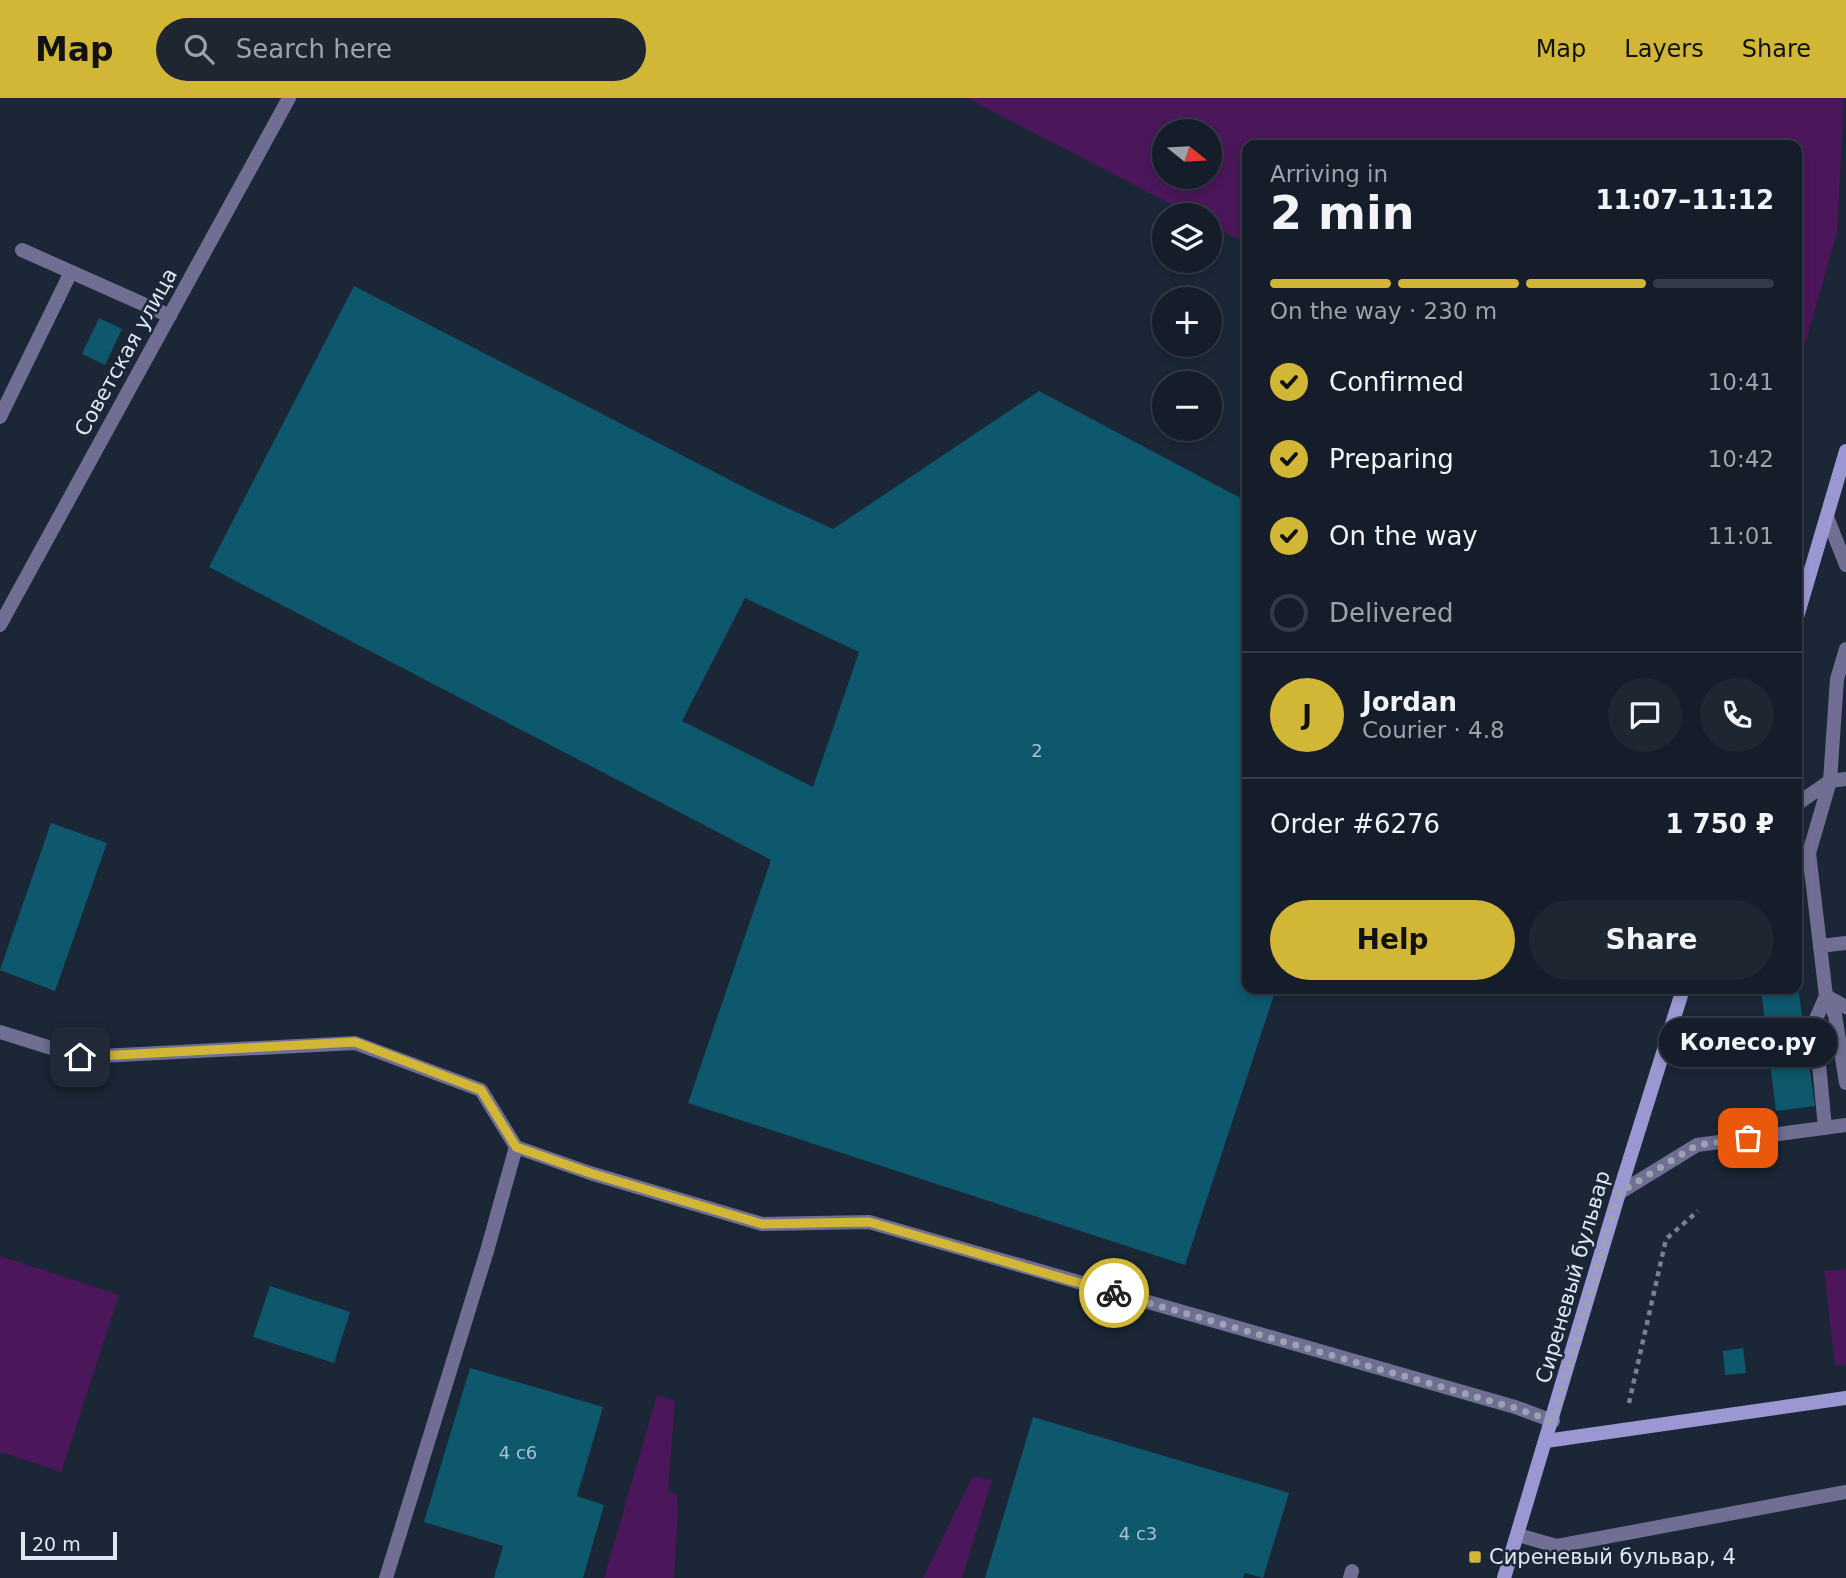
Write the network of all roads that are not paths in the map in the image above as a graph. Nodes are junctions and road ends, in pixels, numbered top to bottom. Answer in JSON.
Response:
{"nodes":[{"id":1,"x":289,"y":98,"type":"edge"},
{"id":2,"x":22,"y":250,"type":"dead end"},
{"id":3,"x":71,"y":272,"type":"junction"},
{"id":4,"x":170,"y":316,"type":"junction"},
{"id":5,"x":0,"y":417,"type":"edge"},
{"id":6,"x":1846,"y":451,"type":"edge"},
{"id":7,"x":1828,"y":517,"type":"junction"},
{"id":8,"x":1846,"y":565,"type":"edge"},
{"id":9,"x":1802,"y":601,"type":"edge"},
{"id":10,"x":0,"y":625,"type":"edge"},
{"id":11,"x":1846,"y":649,"type":"edge"},
{"id":12,"x":1846,"y":779,"type":"edge"},
{"id":13,"x":1830,"y":781,"type":"junction"},
{"id":14,"x":1802,"y":801,"type":"edge"},
{"id":15,"x":1809,"y":853,"type":"junction"},
{"id":16,"x":1802,"y":859,"type":"edge"},
{"id":17,"x":1846,"y":943,"type":"edge"},
{"id":18,"x":1820,"y":946,"type":"junction"},
{"id":19,"x":1846,"y":993,"type":"edge"},
{"id":20,"x":1681,"y":994,"type":"edge"},
{"id":21,"x":1826,"y":996,"type":"junction"},
{"id":22,"x":1846,"y":1007,"type":"edge"},
{"id":23,"x":0,"y":1032,"type":"edge"},
{"id":24,"x":1846,"y":1083,"type":"edge"},
{"id":25,"x":1846,"y":1125,"type":"edge"},
{"id":26,"x":1825,"y":1128,"type":"junction"},
{"id":27,"x":516,"y":1147,"type":"junction"},
{"id":28,"x":1619,"y":1193,"type":"junction"},
{"id":29,"x":1846,"y":1398,"type":"edge"},
{"id":30,"x":1553,"y":1421,"type":"junction"},
{"id":31,"x":1546,"y":1441,"type":"junction"},
{"id":32,"x":1846,"y":1492,"type":"edge"},
{"id":33,"x":1518,"y":1535,"type":"junction"},
{"id":34,"x":386,"y":1578,"type":"edge"},
{"id":35,"x":1504,"y":1578,"type":"edge"}],
"edges":[{"from":1,"to":4,"type":"lane","name":"Советская улица"},
{"from":2,"to":3,"type":"lane"},
{"from":3,"to":4,"type":"lane"},
{"from":3,"to":5,"type":"lane"},
{"from":4,"to":10,"type":"lane","name":"Советская улица"},
{"from":6,"to":7,"type":"main road"},
{"from":7,"to":8,"type":"lane"},
{"from":7,"to":9,"type":"main road"},
{"from":11,"to":13,"type":"lane"},
{"from":12,"to":13,"type":"lane"},
{"from":13,"to":14,"type":"lane"},
{"from":13,"to":15,"type":"lane"},
{"from":15,"to":16,"type":"lane"},
{"from":15,"to":18,"type":"lane"},
{"from":17,"to":18,"type":"lane"},
{"from":18,"to":21,"type":"lane"},
{"from":19,"to":21,"type":"lane"},
{"from":20,"to":28,"type":"main road","name":"Сиреневый бульвар"},
{"from":21,"to":22,"type":"lane"},
{"from":21,"to":24,"type":"lane"},
{"from":21,"to":26,"type":"lane"},
{"from":23,"to":27,"type":"lane"},
{"from":25,"to":26,"type":"lane"},
{"from":26,"to":28,"type":"lane"},
{"from":27,"to":30,"type":"lane"},
{"from":27,"to":34,"type":"lane"},
{"from":28,"to":30,"type":"main road","name":"Сиреневый бульвар"},
{"from":29,"to":31,"type":"main road"},
{"from":30,"to":31,"type":"main road","name":"Сиреневый бульвар"},
{"from":31,"to":33,"type":"main road","name":"Сиреневый бульвар"},
{"from":32,"to":33,"type":"lane"},
{"from":33,"to":35,"type":"main road","name":"Сиреневый бульвар"}]}
